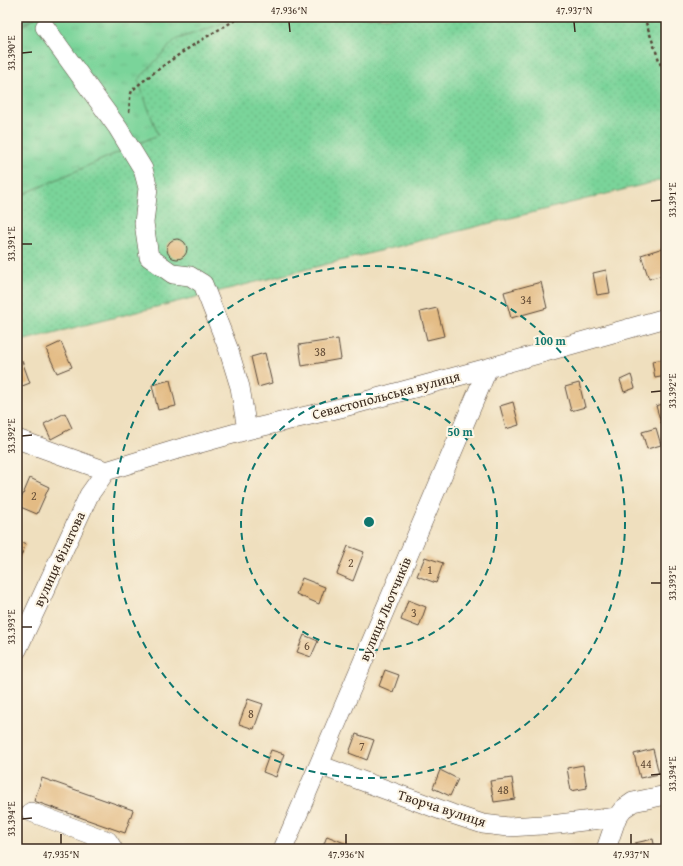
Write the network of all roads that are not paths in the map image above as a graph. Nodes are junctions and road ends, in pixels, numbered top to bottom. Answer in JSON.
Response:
{"nodes":[{"id":1,"x":45,"y":27,"type":"dead end"},
{"id":2,"x":666,"y":318,"type":"edge"},
{"id":3,"x":488,"y":368,"type":"junction"},
{"id":4,"x":247,"y":430,"type":"junction"},
{"id":5,"x":17,"y":439,"type":"edge"},
{"id":6,"x":106,"y":472,"type":"junction"},
{"id":7,"x":17,"y":650,"type":"edge"},
{"id":8,"x":319,"y":765,"type":"junction"},
{"id":9,"x":666,"y":795,"type":"edge"},
{"id":10,"x":31,"y":812,"type":"dead end"},
{"id":11,"x":617,"y":817,"type":"junction"},
{"id":12,"x":113,"y":849,"type":"edge"},
{"id":13,"x":283,"y":849,"type":"edge"},
{"id":14,"x":606,"y":849,"type":"edge"}],
"edges":[{"from":1,"to":4,"type":"street"},
{"from":2,"to":3,"type":"street","name":"Севастопольська вулиця"},
{"from":3,"to":4,"type":"street","name":"Севастопольська вулиця"},
{"from":3,"to":8,"type":"street","name":"вулиця Льотчиків"},
{"from":4,"to":6,"type":"street","name":"Севастопольська вулиця"},
{"from":5,"to":6,"type":"street"},
{"from":6,"to":7,"type":"street","name":"вулиця Філатова"},
{"from":8,"to":11,"type":"street","name":"Творча вулиця"},
{"from":8,"to":13,"type":"street","name":"вулиця Льотчиків"},
{"from":9,"to":11,"type":"street"},
{"from":10,"to":12,"type":"street"},
{"from":11,"to":14,"type":"street"}]}
